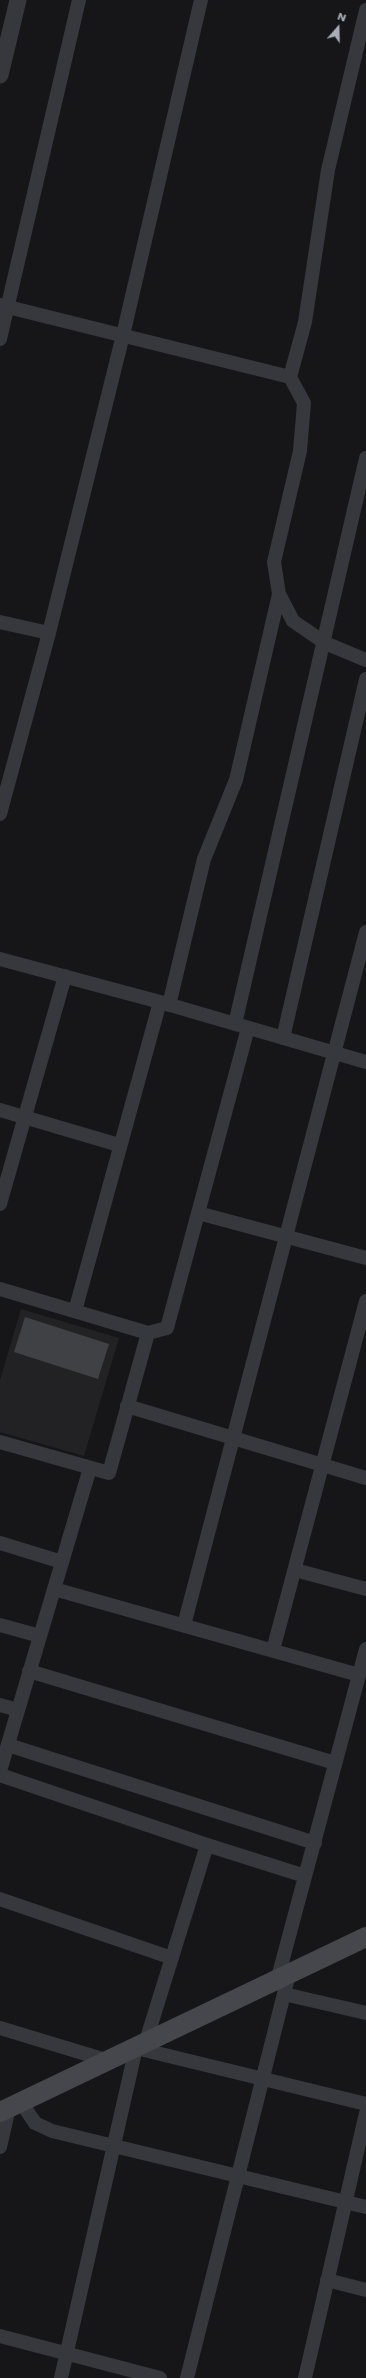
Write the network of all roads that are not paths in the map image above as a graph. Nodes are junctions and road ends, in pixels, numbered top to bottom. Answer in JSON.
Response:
{"nodes":[{"id":1,"x":18,"y":0,"type":"edge"},
{"id":2,"x":79,"y":0,"type":"edge"},
{"id":3,"x":201,"y":0,"type":"edge"},
{"id":4,"x":366,"y":10,"type":"edge"},
{"id":5,"x":0,"y":75,"type":"edge"},
{"id":6,"x":4,"y":306,"type":"edge"},
{"id":7,"x":123,"y":335,"type":"junction"},
{"id":8,"x":0,"y":339,"type":"edge"},
{"id":9,"x":290,"y":377,"type":"junction"},
{"id":10,"x":366,"y":458,"type":"edge"},
{"id":11,"x":279,"y":594,"type":"junction"},
{"id":12,"x":0,"y":622,"type":"edge"},
{"id":13,"x":50,"y":633,"type":"junction"},
{"id":14,"x":325,"y":643,"type":"junction"},
{"id":15,"x":366,"y":660,"type":"edge"},
{"id":16,"x":366,"y":679,"type":"edge"},
{"id":17,"x":0,"y":814,"type":"edge"},
{"id":18,"x":366,"y":932,"type":"edge"},
{"id":19,"x":0,"y":959,"type":"edge"},
{"id":20,"x":65,"y":976,"type":"junction"},
{"id":21,"x":165,"y":1003,"type":"junction"},
{"id":22,"x":242,"y":1026,"type":"junction"},
{"id":23,"x":283,"y":1038,"type":"junction"},
{"id":24,"x":334,"y":1053,"type":"junction"},
{"id":25,"x":366,"y":1062,"type":"edge"},
{"id":26,"x":0,"y":1110,"type":"edge"},
{"id":27,"x":25,"y":1118,"type":"junction"},
{"id":28,"x":120,"y":1145,"type":"junction"},
{"id":29,"x":0,"y":1204,"type":"edge"},
{"id":30,"x":198,"y":1213,"type":"junction"},
{"id":31,"x":286,"y":1236,"type":"junction"},
{"id":32,"x":366,"y":1258,"type":"edge"},
{"id":33,"x":0,"y":1289,"type":"edge"},
{"id":34,"x":366,"y":1301,"type":"edge"},
{"id":35,"x":75,"y":1311,"type":"junction"},
{"id":36,"x":148,"y":1333,"type":"junction"},
{"id":37,"x":127,"y":1406,"type":"junction"},
{"id":38,"x":233,"y":1438,"type":"junction"},
{"id":39,"x":0,"y":1442,"type":"edge"},
{"id":40,"x":323,"y":1465,"type":"junction"},
{"id":41,"x":90,"y":1468,"type":"junction"},
{"id":42,"x":366,"y":1478,"type":"edge"},
{"id":43,"x":0,"y":1543,"type":"edge"},
{"id":44,"x":62,"y":1562,"type":"junction"},
{"id":45,"x":295,"y":1570,"type":"junction"},
{"id":46,"x":54,"y":1589,"type":"junction"},
{"id":47,"x":366,"y":1589,"type":"edge"},
{"id":48,"x":0,"y":1624,"type":"edge"},
{"id":49,"x":184,"y":1625,"type":"junction"},
{"id":50,"x":40,"y":1636,"type":"junction"},
{"id":51,"x":366,"y":1649,"type":"edge"},
{"id":52,"x":273,"y":1650,"type":"junction"},
{"id":53,"x":29,"y":1671,"type":"junction"},
{"id":54,"x":359,"y":1674,"type":"junction"},
{"id":55,"x":0,"y":1705,"type":"edge"},
{"id":56,"x":18,"y":1710,"type":"junction"},
{"id":57,"x":8,"y":1745,"type":"junction"},
{"id":58,"x":336,"y":1763,"type":"junction"},
{"id":59,"x":0,"y":1771,"type":"edge"},
{"id":60,"x":0,"y":1774,"type":"edge"},
{"id":61,"x":315,"y":1843,"type":"junction"},
{"id":62,"x":207,"y":1845,"type":"junction"},
{"id":63,"x":305,"y":1876,"type":"junction"},
{"id":64,"x":0,"y":1899,"type":"edge"},
{"id":65,"x":366,"y":1937,"type":"edge"},
{"id":66,"x":172,"y":1958,"type":"junction"},
{"id":67,"x":283,"y":1983,"type":"junction"},
{"id":68,"x":366,"y":2013,"type":"edge"},
{"id":69,"x":0,"y":2028,"type":"edge"},
{"id":70,"x":140,"y":2046,"type":"junction"},
{"id":71,"x":109,"y":2061,"type":"junction"},
{"id":72,"x":262,"y":2079,"type":"junction"},
{"id":73,"x":366,"y":2104,"type":"edge"},
{"id":74,"x":10,"y":2107,"type":"edge"},
{"id":75,"x":366,"y":2113,"type":"edge"},
{"id":76,"x":114,"y":2146,"type":"junction"},
{"id":77,"x":0,"y":2147,"type":"edge"},
{"id":78,"x":238,"y":2176,"type":"junction"},
{"id":79,"x":345,"y":2202,"type":"junction"},
{"id":80,"x":366,"y":2207,"type":"edge"},
{"id":81,"x":327,"y":2280,"type":"junction"},
{"id":82,"x":366,"y":2290,"type":"edge"},
{"id":83,"x":0,"y":2336,"type":"edge"},
{"id":84,"x":67,"y":2353,"type":"junction"},
{"id":85,"x":61,"y":2378,"type":"edge"},
{"id":86,"x":160,"y":2378,"type":"edge"},
{"id":87,"x":187,"y":2378,"type":"edge"},
{"id":88,"x":304,"y":2378,"type":"edge"}],
"edges":[{"from":1,"to":5,"type":"street"},
{"from":2,"to":6,"type":"street"},
{"from":3,"to":7,"type":"street"},
{"from":4,"to":9,"type":"street"},
{"from":6,"to":7,"type":"street"},
{"from":6,"to":8,"type":"street"},
{"from":7,"to":9,"type":"street"},
{"from":7,"to":13,"type":"street"},
{"from":9,"to":11,"type":"street"},
{"from":10,"to":14,"type":"street"},
{"from":11,"to":14,"type":"street"},
{"from":11,"to":21,"type":"street"},
{"from":12,"to":13,"type":"street"},
{"from":13,"to":17,"type":"street"},
{"from":14,"to":15,"type":"street"},
{"from":14,"to":22,"type":"street"},
{"from":16,"to":23,"type":"street"},
{"from":18,"to":24,"type":"street"},
{"from":19,"to":20,"type":"street"},
{"from":20,"to":21,"type":"street"},
{"from":20,"to":27,"type":"street"},
{"from":21,"to":22,"type":"street"},
{"from":21,"to":28,"type":"street"},
{"from":22,"to":23,"type":"street"},
{"from":22,"to":30,"type":"street"},
{"from":23,"to":24,"type":"street"},
{"from":24,"to":25,"type":"street"},
{"from":24,"to":31,"type":"street"},
{"from":26,"to":27,"type":"street"},
{"from":27,"to":28,"type":"street"},
{"from":27,"to":29,"type":"street"},
{"from":28,"to":35,"type":"street"},
{"from":30,"to":31,"type":"street"},
{"from":30,"to":36,"type":"street"},
{"from":31,"to":32,"type":"street"},
{"from":31,"to":38,"type":"street"},
{"from":33,"to":35,"type":"street"},
{"from":34,"to":40,"type":"street"},
{"from":35,"to":36,"type":"street"},
{"from":36,"to":37,"type":"street"},
{"from":37,"to":38,"type":"street"},
{"from":37,"to":41,"type":"street"},
{"from":38,"to":40,"type":"street"},
{"from":38,"to":49,"type":"street"},
{"from":39,"to":41,"type":"street"},
{"from":40,"to":42,"type":"street"},
{"from":40,"to":45,"type":"street"},
{"from":41,"to":44,"type":"street"},
{"from":43,"to":44,"type":"street"},
{"from":44,"to":46,"type":"street"},
{"from":45,"to":47,"type":"street"},
{"from":45,"to":52,"type":"street"},
{"from":46,"to":49,"type":"street"},
{"from":46,"to":50,"type":"street"},
{"from":48,"to":50,"type":"street"},
{"from":49,"to":52,"type":"street"},
{"from":50,"to":53,"type":"street"},
{"from":51,"to":54,"type":"street"},
{"from":52,"to":54,"type":"street"},
{"from":53,"to":56,"type":"street"},
{"from":53,"to":58,"type":"street"},
{"from":54,"to":58,"type":"street"},
{"from":55,"to":56,"type":"street"},
{"from":56,"to":57,"type":"street"},
{"from":57,"to":59,"type":"street"},
{"from":57,"to":61,"type":"street"},
{"from":58,"to":61,"type":"street"},
{"from":60,"to":62,"type":"street"},
{"from":61,"to":63,"type":"street"},
{"from":62,"to":63,"type":"street"},
{"from":62,"to":66,"type":"street"},
{"from":63,"to":67,"type":"street"},
{"from":64,"to":66,"type":"street"},
{"from":65,"to":67,"type":"main road"},
{"from":66,"to":70,"type":"street"},
{"from":67,"to":68,"type":"street"},
{"from":67,"to":70,"type":"main road"},
{"from":67,"to":72,"type":"street"},
{"from":69,"to":71,"type":"street"},
{"from":70,"to":71,"type":"main road"},
{"from":70,"to":72,"type":"street"},
{"from":70,"to":76,"type":"street"},
{"from":71,"to":74,"type":"main road"},
{"from":72,"to":73,"type":"street"},
{"from":72,"to":78,"type":"street"},
{"from":74,"to":76,"type":"street"},
{"from":74,"to":77,"type":"street"},
{"from":75,"to":79,"type":"street"},
{"from":76,"to":78,"type":"street"},
{"from":76,"to":84,"type":"street"},
{"from":78,"to":79,"type":"street"},
{"from":78,"to":87,"type":"street"},
{"from":79,"to":80,"type":"street"},
{"from":79,"to":81,"type":"street"},
{"from":81,"to":82,"type":"street"},
{"from":81,"to":88,"type":"street"},
{"from":83,"to":84,"type":"street"},
{"from":84,"to":85,"type":"street"},
{"from":84,"to":86,"type":"street"}]}
